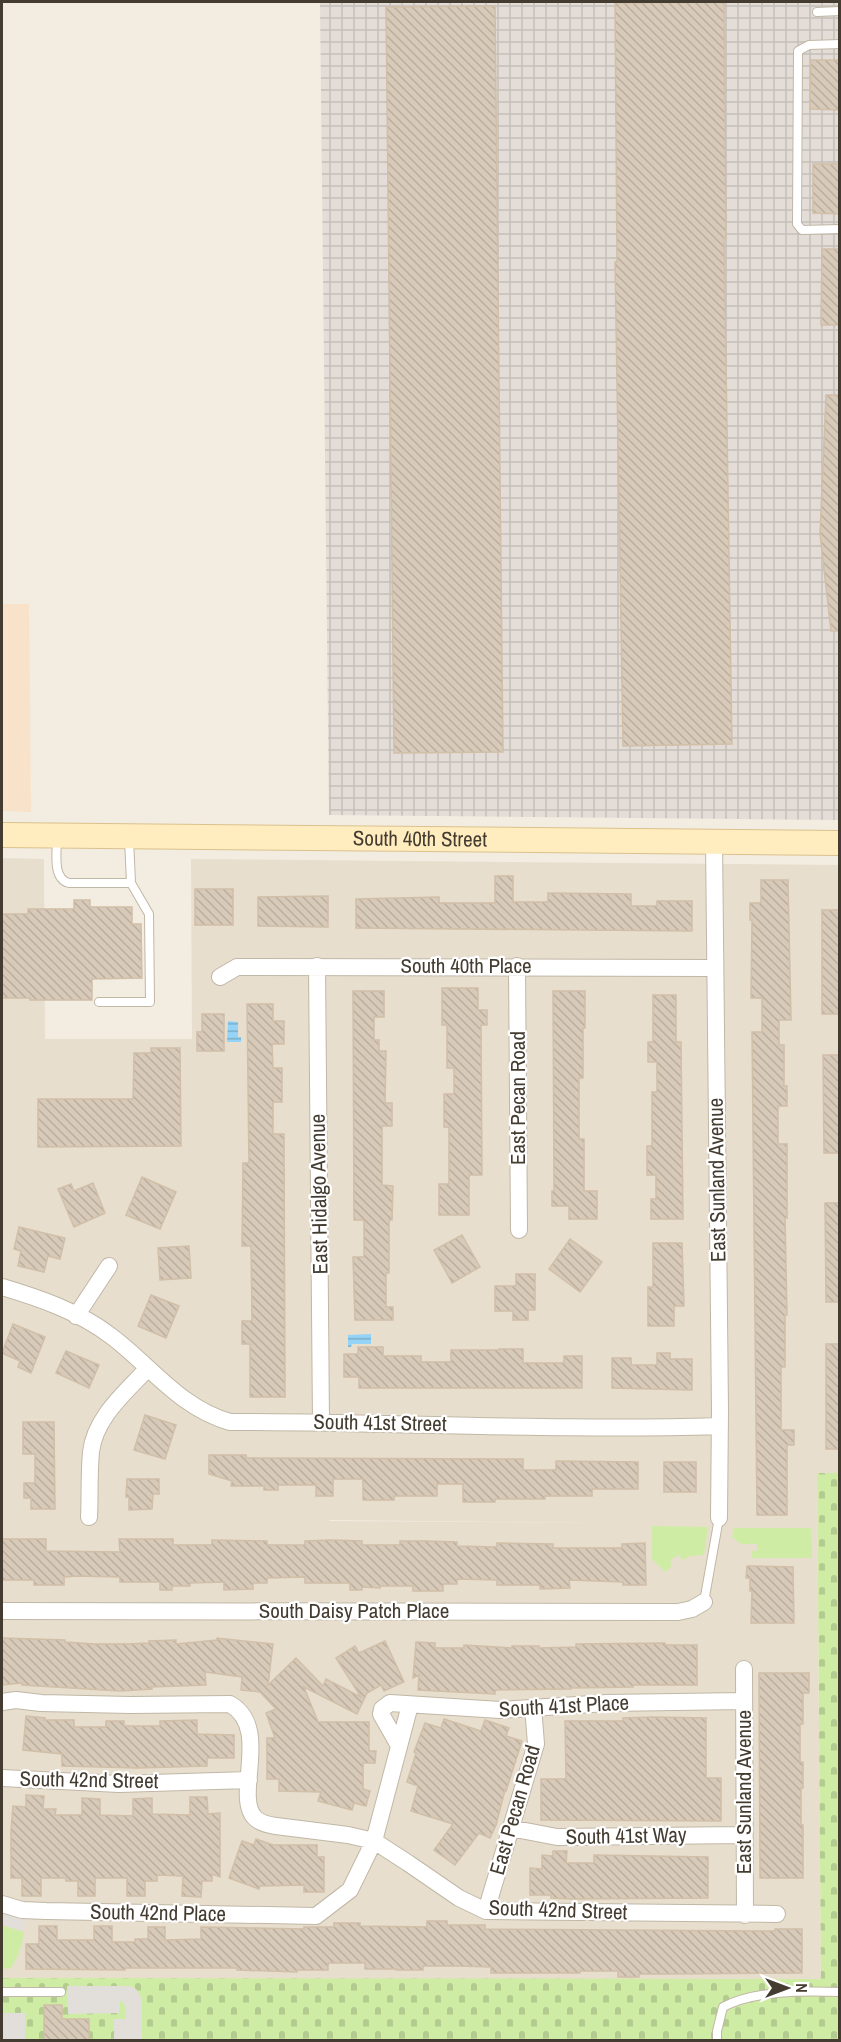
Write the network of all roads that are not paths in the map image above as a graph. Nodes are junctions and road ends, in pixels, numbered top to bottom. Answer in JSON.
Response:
{"nodes":[{"id":1,"x":840,"y":11,"type":"edge"},
{"id":2,"x":816,"y":12,"type":"dead end"},
{"id":3,"x":840,"y":44,"type":"edge"},
{"id":4,"x":840,"y":229,"type":"edge"},
{"id":5,"x":2,"y":835,"type":"edge"},
{"id":6,"x":57,"y":836,"type":"junction"},
{"id":7,"x":129,"y":837,"type":"junction"},
{"id":8,"x":714,"y":841,"type":"junction"},
{"id":9,"x":840,"y":843,"type":"edge"},
{"id":10,"x":131,"y":883,"type":"junction"},
{"id":11,"x":317,"y":966,"type":"junction"},
{"id":12,"x":517,"y":966,"type":"junction"},
{"id":13,"x":715,"y":968,"type":"junction"},
{"id":14,"x":220,"y":977,"type":"dead end"},
{"id":15,"x":99,"y":1002,"type":"dead end"},
{"id":16,"x":519,"y":1230,"type":"dead end"},
{"id":17,"x":109,"y":1266,"type":"dead end"},
{"id":18,"x":2,"y":1287,"type":"edge"},
{"id":19,"x":76,"y":1316,"type":"junction"},
{"id":20,"x":148,"y":1368,"type":"junction"},
{"id":21,"x":321,"y":1422,"type":"junction"},
{"id":22,"x":720,"y":1426,"type":"junction"},
{"id":23,"x":89,"y":1517,"type":"dead end"},
{"id":24,"x":719,"y":1518,"type":"joint"},
{"id":25,"x":704,"y":1602,"type":"joint"},
{"id":26,"x":2,"y":1611,"type":"edge"},
{"id":27,"x":744,"y":1669,"type":"dead end"},
{"id":28,"x":744,"y":1701,"type":"junction"},
{"id":29,"x":2,"y":1702,"type":"edge"},
{"id":30,"x":410,"y":1705,"type":"junction"},
{"id":31,"x":533,"y":1707,"type":"junction"},
{"id":32,"x":398,"y":1744,"type":"junction"},
{"id":33,"x":2,"y":1779,"type":"edge"},
{"id":34,"x":249,"y":1780,"type":"junction"},
{"id":35,"x":510,"y":1828,"type":"junction"},
{"id":36,"x":744,"y":1835,"type":"junction"},
{"id":37,"x":374,"y":1841,"type":"junction"},
{"id":38,"x":2,"y":1904,"type":"edge"},
{"id":39,"x":486,"y":1911,"type":"junction"},
{"id":40,"x":777,"y":1914,"type":"dead end"},
{"id":41,"x":745,"y":1915,"type":"junction"},
{"id":42,"x":2,"y":1992,"type":"edge"},
{"id":43,"x":61,"y":1992,"type":"dead end"},
{"id":44,"x":840,"y":1992,"type":"edge"},
{"id":45,"x":717,"y":2040,"type":"edge"}],
"edges":[{"from":1,"to":2,"type":"lane"},
{"from":3,"to":4,"type":"lane"},
{"from":5,"to":6,"type":"main road","name":"South 40th Street"},
{"from":6,"to":7,"type":"main road","name":"South 40th Street"},
{"from":6,"to":10,"type":"lane"},
{"from":7,"to":8,"type":"main road","name":"South 40th Street"},
{"from":7,"to":10,"type":"lane"},
{"from":8,"to":9,"type":"main road","name":"South 40th Street"},
{"from":8,"to":13,"type":"street","name":"East Sunland Avenue"},
{"from":10,"to":15,"type":"lane"},
{"from":11,"to":12,"type":"street","name":"South 40th Place"},
{"from":11,"to":14,"type":"street","name":"South 40th Place"},
{"from":11,"to":21,"type":"street","name":"East Hidalgo Avenue"},
{"from":12,"to":13,"type":"street","name":"South 40th Place"},
{"from":12,"to":16,"type":"street","name":"East Pecan Road"},
{"from":13,"to":22,"type":"street","name":"East Sunland Avenue"},
{"from":17,"to":19,"type":"street"},
{"from":18,"to":19,"type":"street","name":"South 41st Street"},
{"from":19,"to":20,"type":"street","name":"South 41st Street"},
{"from":20,"to":21,"type":"street","name":"South 41st Street"},
{"from":20,"to":23,"type":"street"},
{"from":21,"to":22,"type":"street","name":"South 41st Street"},
{"from":22,"to":24,"type":"street","name":"East Sunland Avenue"},
{"from":24,"to":25,"type":"lane"},
{"from":25,"to":26,"type":"street","name":"South Daisy Patch Place"},
{"from":27,"to":28,"type":"street","name":"East Sunland Avenue"},
{"from":28,"to":31,"type":"street","name":"South 41st Place"},
{"from":28,"to":36,"type":"street","name":"East Sunland Avenue"},
{"from":29,"to":34,"type":"street"},
{"from":30,"to":31,"type":"street","name":"South 41st Place"},
{"from":30,"to":32,"type":"street"},
{"from":30,"to":32,"type":"street","name":"South 41st Place"},
{"from":31,"to":35,"type":"street","name":"East Pecan Road"},
{"from":32,"to":37,"type":"street"},
{"from":33,"to":34,"type":"street","name":"South 42nd Street"},
{"from":34,"to":37,"type":"street","name":"South 42nd Street"},
{"from":35,"to":36,"type":"street","name":"South 41st Way"},
{"from":35,"to":39,"type":"street","name":"East Pecan Road"},
{"from":36,"to":41,"type":"street","name":"East Sunland Avenue"},
{"from":37,"to":38,"type":"street","name":"South 42nd Place"},
{"from":37,"to":39,"type":"street","name":"South 42nd Street"},
{"from":39,"to":41,"type":"street","name":"South 42nd Street"},
{"from":40,"to":41,"type":"street","name":"South 42nd Street"},
{"from":42,"to":43,"type":"lane"},
{"from":44,"to":45,"type":"lane"}]}
